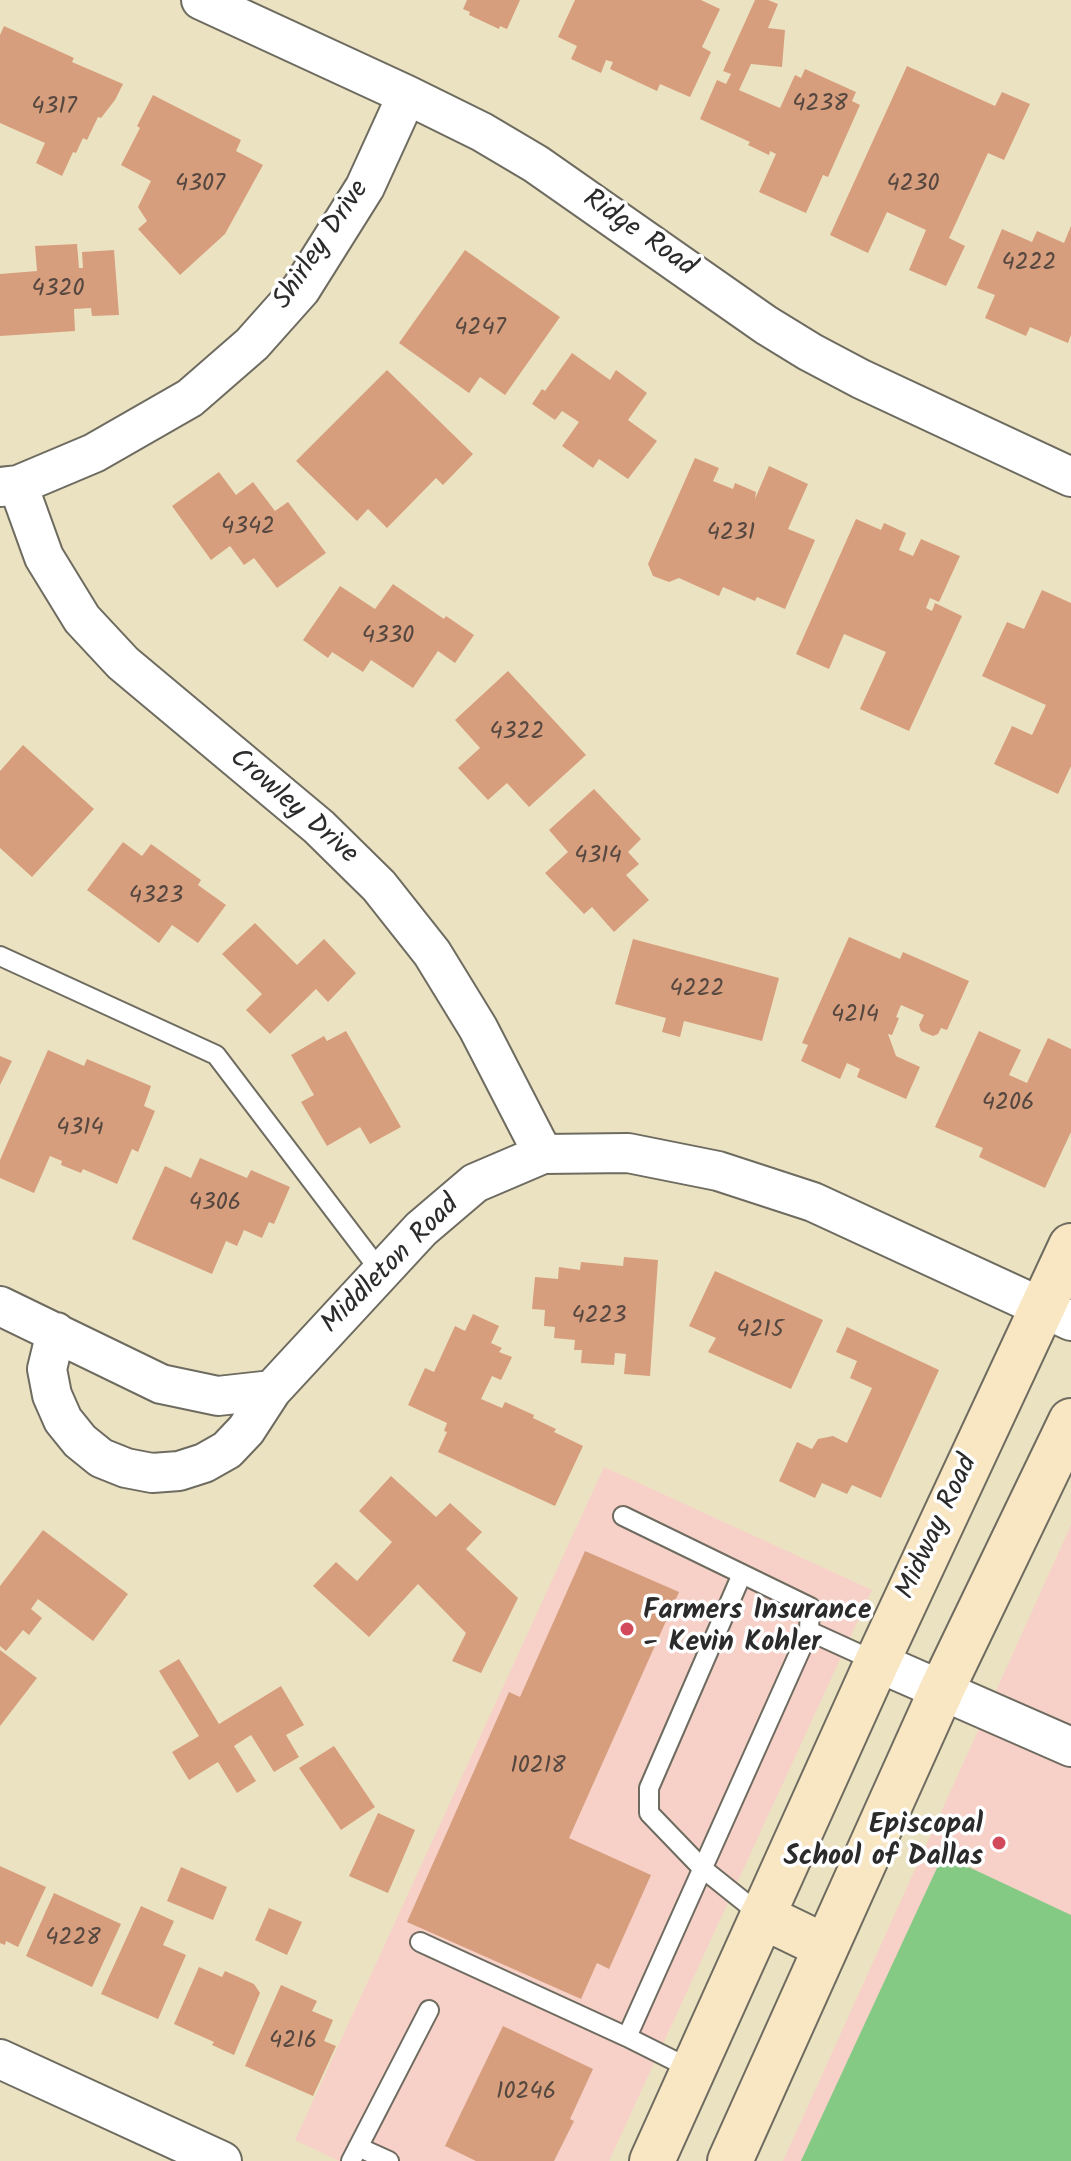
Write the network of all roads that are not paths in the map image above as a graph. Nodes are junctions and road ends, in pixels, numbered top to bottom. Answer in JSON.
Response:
{"nodes":[{"id":1,"x":201,"y":0,"type":"edge"},
{"id":2,"x":407,"y":95,"type":"junction"},
{"id":3,"x":1071,"y":477,"type":"edge"},
{"id":4,"x":9,"y":486,"type":"edge"},
{"id":5,"x":0,"y":956,"type":"edge"},
{"id":6,"x":543,"y":1154,"type":"junction"},
{"id":7,"x":1071,"y":1246,"type":"edge"},
{"id":8,"x":381,"y":1272,"type":"junction"},
{"id":9,"x":0,"y":1306,"type":"edge"},
{"id":10,"x":1056,"y":1314,"type":"edge"},
{"id":11,"x":56,"y":1332,"type":"junction"},
{"id":12,"x":272,"y":1390,"type":"junction"},
{"id":13,"x":1071,"y":1421,"type":"edge"},
{"id":14,"x":623,"y":1516,"type":"dead end"},
{"id":15,"x":742,"y":1574,"type":"junction"},
{"id":16,"x":809,"y":1631,"type":"junction"},
{"id":17,"x":877,"y":1662,"type":"junction"},
{"id":18,"x":942,"y":1689,"type":"junction"},
{"id":19,"x":1071,"y":1747,"type":"edge"},
{"id":20,"x":702,"y":1868,"type":"junction"},
{"id":21,"x":762,"y":1916,"type":"junction"},
{"id":22,"x":420,"y":1942,"type":"dead end"},
{"id":23,"x":826,"y":1947,"type":"junction"},
{"id":24,"x":429,"y":2010,"type":"dead end"},
{"id":25,"x":627,"y":2037,"type":"junction"},
{"id":26,"x":0,"y":2059,"type":"edge"},
{"id":27,"x":693,"y":2070,"type":"junction"},
{"id":28,"x":355,"y":2154,"type":"edge"},
{"id":29,"x":222,"y":2161,"type":"edge"},
{"id":30,"x":389,"y":2161,"type":"edge"},
{"id":31,"x":652,"y":2161,"type":"edge"},
{"id":32,"x":730,"y":2161,"type":"edge"}],
"edges":[{"from":1,"to":2,"type":"street","name":"Ridge Road"},
{"from":2,"to":3,"type":"street","name":"Ridge Road"},
{"from":2,"to":4,"type":"street","name":"Shirley Drive"},
{"from":4,"to":6,"type":"street","name":"Crowley Drive"},
{"from":5,"to":8,"type":"lane"},
{"from":6,"to":8,"type":"street","name":"Middleton Road"},
{"from":6,"to":10,"type":"street","name":"Middleton Road"},
{"from":7,"to":10,"type":"main road","name":"Midway Road"},
{"from":8,"to":12,"type":"street","name":"Middleton Road"},
{"from":9,"to":11,"type":"street"},
{"from":10,"to":17,"type":"main road","name":"Midway Road"},
{"from":11,"to":12,"type":"street"},
{"from":11,"to":12,"type":"street","name":"Middleton Road"},
{"from":13,"to":18,"type":"main road"},
{"from":14,"to":15,"type":"lane"},
{"from":15,"to":16,"type":"lane"},
{"from":15,"to":20,"type":"lane"},
{"from":16,"to":17,"type":"lane"},
{"from":16,"to":20,"type":"lane"},
{"from":17,"to":18,"type":"street"},
{"from":17,"to":21,"type":"main road","name":"Midway Road"},
{"from":18,"to":19,"type":"street"},
{"from":18,"to":23,"type":"main road"},
{"from":20,"to":21,"type":"lane"},
{"from":20,"to":25,"type":"lane"},
{"from":21,"to":23,"type":"main road"},
{"from":21,"to":27,"type":"main road","name":"Midway Road"},
{"from":22,"to":25,"type":"lane"},
{"from":23,"to":32,"type":"main road"},
{"from":24,"to":28,"type":"lane"},
{"from":25,"to":27,"type":"lane"},
{"from":26,"to":29,"type":"street"},
{"from":27,"to":31,"type":"main road","name":"Midway Road"},
{"from":28,"to":30,"type":"lane"}]}
